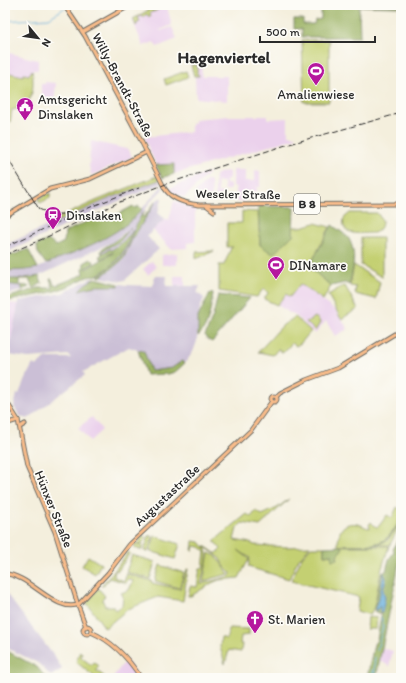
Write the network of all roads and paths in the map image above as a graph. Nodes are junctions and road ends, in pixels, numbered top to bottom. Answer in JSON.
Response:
{"nodes":[{"id":1,"x":131,"y":5,"type":"edge"},
{"id":2,"x":65,"y":7,"type":"edge"},
{"id":3,"x":83,"y":32,"type":"junction"},
{"id":4,"x":143,"y":145,"type":"junction"},
{"id":5,"x":148,"y":152,"type":"junction"},
{"id":6,"x":139,"y":157,"type":"junction"},
{"id":7,"x":160,"y":178,"type":"joint"},
{"id":8,"x":401,"y":204,"type":"edge"},
{"id":9,"x":206,"y":205,"type":"junction"},
{"id":10,"x":214,"y":211,"type":"dead end"},
{"id":11,"x":5,"y":216,"type":"edge"},
{"id":12,"x":401,"y":330,"type":"edge"},
{"id":13,"x":5,"y":399,"type":"edge"},
{"id":14,"x":18,"y":420,"type":"junction"},
{"id":15,"x":5,"y":424,"type":"edge"},
{"id":16,"x":25,"y":424,"type":"dead end"},
{"id":17,"x":20,"y":427,"type":"junction"},
{"id":18,"x":5,"y":574,"type":"edge"},
{"id":19,"x":75,"y":597,"type":"junction"},
{"id":20,"x":86,"y":599,"type":"junction"},
{"id":21,"x":69,"y":605,"type":"junction"},
{"id":22,"x":78,"y":605,"type":"junction"},
{"id":23,"x":86,"y":627,"type":"junction"},
{"id":24,"x":91,"y":632,"type":"junction"},
{"id":25,"x":141,"y":678,"type":"edge"}],
"edges":[{"from":1,"to":3,"type":"main road"},
{"from":2,"to":3,"type":"main road","name":"Willy-Brandt-Straße","number":"B 8"},
{"from":3,"to":4,"type":"main road","name":"Willy-Brandt-Straße","number":"B 8"},
{"from":4,"to":5,"type":"main road","name":"Willy-Brandt-Straße","number":"B 8"},
{"from":4,"to":6,"type":"main road"},
{"from":5,"to":6,"type":"main road"},
{"from":5,"to":7,"type":"main road","name":"Willy-Brandt-Straße","number":"B 8"},
{"from":6,"to":11,"type":"main road"},
{"from":7,"to":9,"type":"main road","name":"Weseler Straße","number":"B 8"},
{"from":8,"to":9,"type":"main road","name":"Weseler Straße","number":"B 8"},
{"from":9,"to":10,"type":"main road"},
{"from":12,"to":20,"type":"main road","name":"Augustastraße"},
{"from":13,"to":14,"type":"main road","name":"Hünxer Straße"},
{"from":14,"to":15,"type":"main road"},
{"from":14,"to":17,"type":"main road","name":"Hünxer Straße"},
{"from":16,"to":17,"type":"main road"},
{"from":17,"to":19,"type":"main road","name":"Hünxer Straße"},
{"from":18,"to":21,"type":"main road"},
{"from":19,"to":20,"type":"main road"},
{"from":19,"to":21,"type":"main road"},
{"from":19,"to":22,"type":"main road","name":"Hünxer Straße"},
{"from":20,"to":22,"type":"main road","name":"Augustastraße"},
{"from":21,"to":22,"type":"main road"},
{"from":22,"to":23,"type":"main road","name":"Hünxer Straße"},
{"from":23,"to":24,"type":"main road"},
{"from":23,"to":24,"type":"main road"},
{"from":24,"to":25,"type":"main road"}]}
